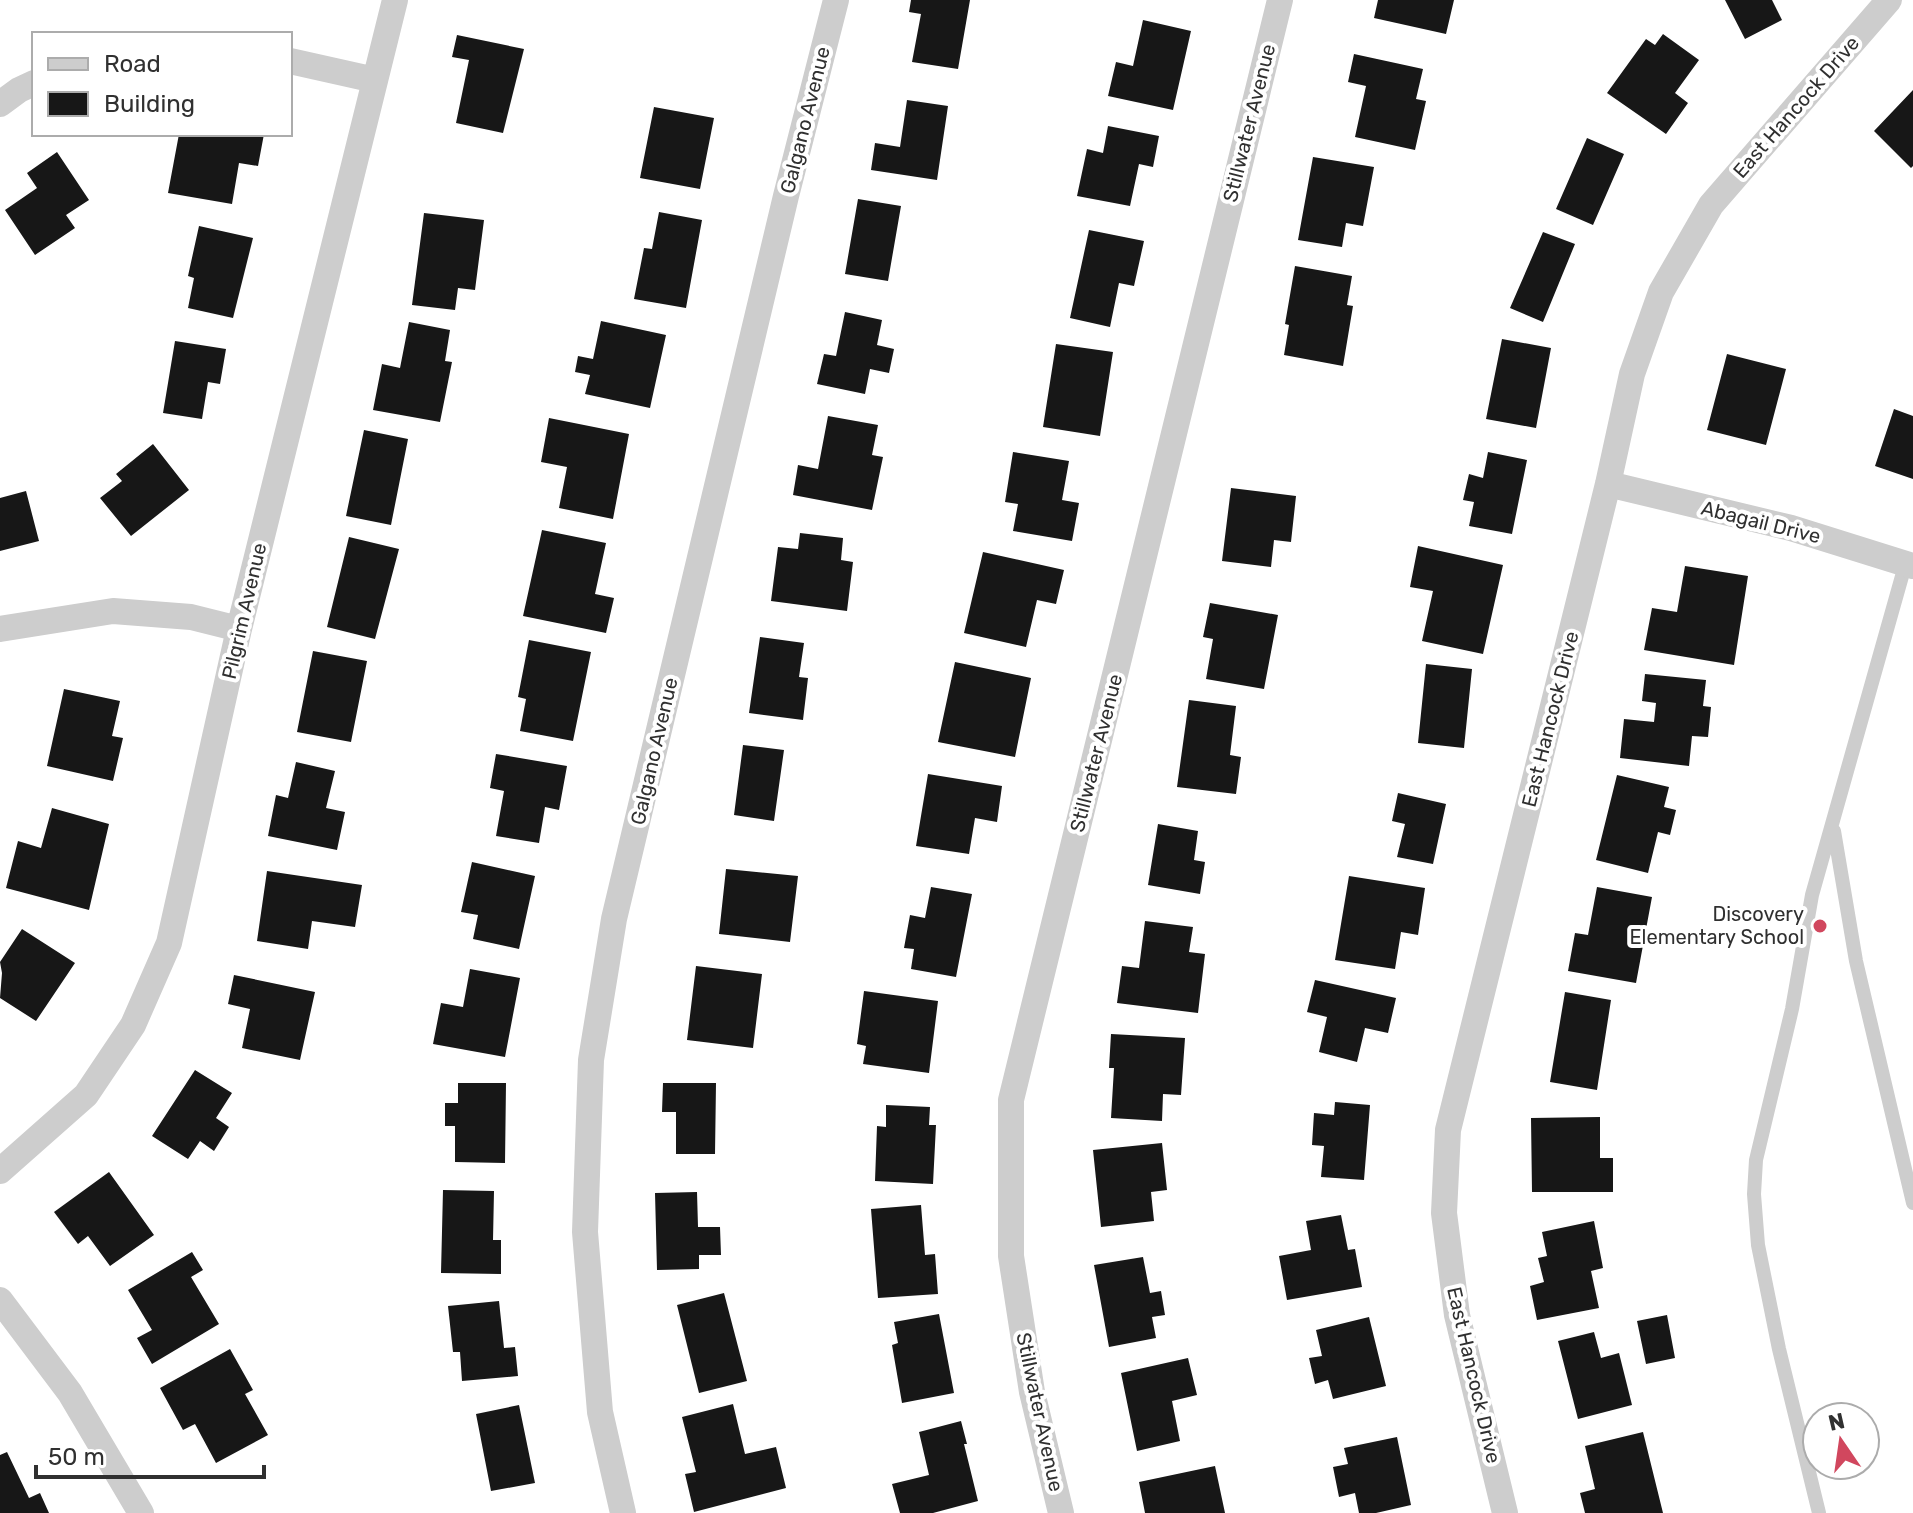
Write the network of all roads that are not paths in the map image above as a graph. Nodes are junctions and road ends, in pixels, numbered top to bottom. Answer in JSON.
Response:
{"nodes":[{"id":1,"x":395,"y":0,"type":"edge"},
{"id":2,"x":836,"y":0,"type":"edge"},
{"id":3,"x":1280,"y":0,"type":"edge"},
{"id":4,"x":1889,"y":0,"type":"edge"},
{"id":5,"x":292,"y":61,"type":"edge"},
{"id":6,"x":375,"y":80,"type":"junction"},
{"id":7,"x":32,"y":84,"type":"edge"},
{"id":8,"x":0,"y":104,"type":"edge"},
{"id":9,"x":1608,"y":484,"type":"junction"},
{"id":10,"x":1910,"y":564,"type":"edge"},
{"id":11,"x":0,"y":629,"type":"edge"},
{"id":12,"x":239,"y":629,"type":"junction"},
{"id":13,"x":1833,"y":827,"type":"junction"},
{"id":14,"x":0,"y":1171,"type":"edge"},
{"id":15,"x":1913,"y":1203,"type":"edge"},
{"id":16,"x":0,"y":1300,"type":"edge"},
{"id":17,"x":141,"y":1513,"type":"edge"},
{"id":18,"x":623,"y":1513,"type":"edge"},
{"id":19,"x":1061,"y":1513,"type":"edge"},
{"id":20,"x":1505,"y":1513,"type":"edge"},
{"id":21,"x":1819,"y":1513,"type":"edge"}],
"edges":[{"from":1,"to":6,"type":"street","name":"Pilgrim Avenue"},
{"from":2,"to":18,"type":"street","name":"Galgano Avenue"},
{"from":3,"to":19,"type":"street","name":"Stillwater Avenue"},
{"from":4,"to":9,"type":"street","name":"East Hancock Drive"},
{"from":5,"to":6,"type":"street"},
{"from":6,"to":12,"type":"street","name":"Pilgrim Avenue"},
{"from":7,"to":8,"type":"street"},
{"from":9,"to":10,"type":"street","name":"Abagail Drive"},
{"from":9,"to":20,"type":"street","name":"East Hancock Drive"},
{"from":10,"to":13,"type":"lane"},
{"from":11,"to":12,"type":"street"},
{"from":12,"to":14,"type":"street","name":"Pilgrim Avenue"},
{"from":13,"to":15,"type":"lane"},
{"from":13,"to":21,"type":"lane"},
{"from":16,"to":17,"type":"street"}]}
